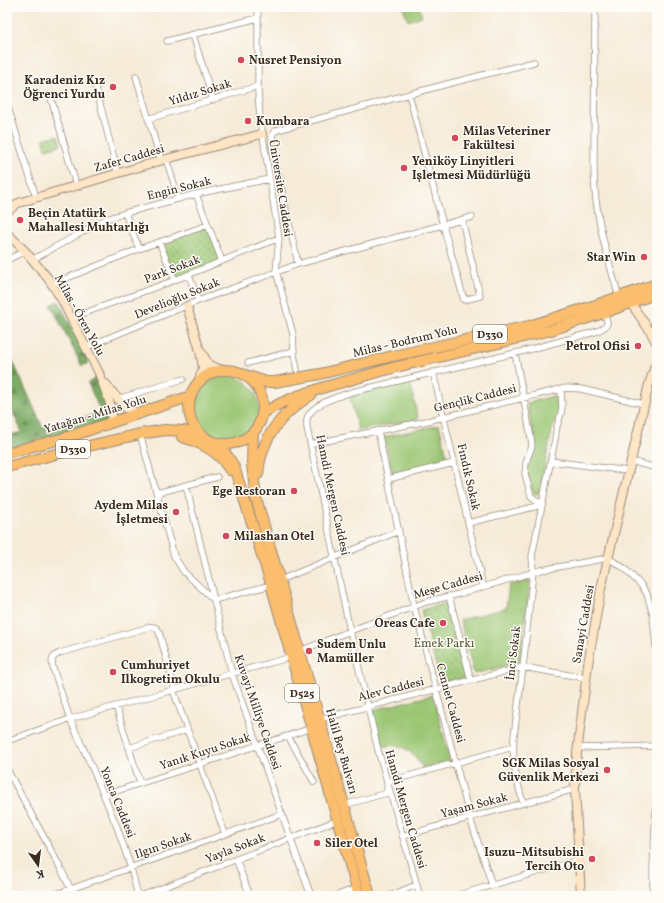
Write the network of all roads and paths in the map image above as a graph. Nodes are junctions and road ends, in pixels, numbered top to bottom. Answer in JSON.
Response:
{"nodes":[{"id":1,"x":258,"y":7,"type":"edge"},
{"id":2,"x":595,"y":7,"type":"edge"},
{"id":3,"x":258,"y":18,"type":"junction"},
{"id":4,"x":193,"y":34,"type":"junction"},
{"id":5,"x":167,"y":41,"type":"dead end"},
{"id":6,"x":534,"y":62,"type":"dead end"},
{"id":7,"x":136,"y":76,"type":"dead end"},
{"id":8,"x":258,"y":86,"type":"junction"},
{"id":9,"x":96,"y":88,"type":"dead end"},
{"id":10,"x":409,"y":94,"type":"junction"},
{"id":11,"x":51,"y":98,"type":"dead end"},
{"id":12,"x":213,"y":100,"type":"junction"},
{"id":13,"x":8,"y":107,"type":"dead end"},
{"id":14,"x":148,"y":119,"type":"junction"},
{"id":15,"x":262,"y":134,"type":"junction"},
{"id":16,"x":164,"y":160,"type":"junction"},
{"id":17,"x":118,"y":174,"type":"junction"},
{"id":18,"x":269,"y":179,"type":"junction"},
{"id":19,"x":76,"y":185,"type":"junction"},
{"id":20,"x":196,"y":194,"type":"junction"},
{"id":21,"x":36,"y":197,"type":"junction"},
{"id":22,"x":179,"y":199,"type":"junction"},
{"id":23,"x":7,"y":212,"type":"edge"},
{"id":24,"x":125,"y":213,"type":"junction"},
{"id":25,"x":472,"y":217,"type":"dead end"},
{"id":26,"x":462,"y":220,"type":"junction"},
{"id":27,"x":443,"y":225,"type":"junction"},
{"id":28,"x":208,"y":226,"type":"junction"},
{"id":29,"x":7,"y":233,"type":"edge"},
{"id":30,"x":279,"y":238,"type":"junction"},
{"id":31,"x":159,"y":242,"type":"junction"},
{"id":32,"x":138,"y":249,"type":"junction"},
{"id":33,"x":25,"y":251,"type":"junction"},
{"id":34,"x":7,"y":260,"type":"edge"},
{"id":35,"x":32,"y":260,"type":"junction"},
{"id":36,"x":222,"y":261,"type":"junction"},
{"id":37,"x":298,"y":264,"type":"junction"},
{"id":38,"x":276,"y":271,"type":"junction"},
{"id":39,"x":188,"y":275,"type":"junction"},
{"id":40,"x":175,"y":280,"type":"junction"},
{"id":41,"x":52,"y":284,"type":"junction"},
{"id":42,"x":657,"y":284,"type":"edge"},
{"id":43,"x":657,"y":293,"type":"edge"},
{"id":44,"x":619,"y":298,"type":"junction"},
{"id":45,"x":198,"y":301,"type":"junction"},
{"id":46,"x":630,"y":302,"type":"junction"},
{"id":47,"x":187,"y":306,"type":"junction"},
{"id":48,"x":603,"y":313,"type":"junction"},
{"id":49,"x":71,"y":318,"type":"junction"},
{"id":50,"x":657,"y":344,"type":"edge"},
{"id":51,"x":86,"y":347,"type":"junction"},
{"id":52,"x":294,"y":350,"type":"junction"},
{"id":53,"x":200,"y":351,"type":"junction"},
{"id":54,"x":515,"y":353,"type":"junction"},
{"id":55,"x":657,"y":362,"type":"edge"},
{"id":56,"x":248,"y":363,"type":"dead end"},
{"id":57,"x":224,"y":370,"type":"junction"},
{"id":58,"x":297,"y":370,"type":"dead end"},
{"id":59,"x":433,"y":372,"type":"junction"},
{"id":60,"x":99,"y":373,"type":"junction"},
{"id":61,"x":245,"y":375,"type":"junction"},
{"id":62,"x":183,"y":379,"type":"dead end"},
{"id":63,"x":196,"y":385,"type":"junction"},
{"id":64,"x":325,"y":387,"type":"junction"},
{"id":65,"x":561,"y":388,"type":"junction"},
{"id":66,"x":191,"y":396,"type":"junction"},
{"id":67,"x":524,"y":397,"type":"junction"},
{"id":68,"x":118,"y":399,"type":"junction"},
{"id":69,"x":644,"y":404,"type":"junction"},
{"id":70,"x":263,"y":413,"type":"junction"},
{"id":71,"x":140,"y":414,"type":"junction"},
{"id":72,"x":444,"y":417,"type":"junction"},
{"id":73,"x":106,"y":425,"type":"junction"},
{"id":74,"x":378,"y":431,"type":"junction"},
{"id":75,"x":253,"y":433,"type":"junction"},
{"id":76,"x":140,"y":434,"type":"junction"},
{"id":77,"x":202,"y":436,"type":"junction"},
{"id":78,"x":212,"y":441,"type":"junction"},
{"id":79,"x":311,"y":444,"type":"junction"},
{"id":80,"x":7,"y":453,"type":"edge"},
{"id":81,"x":551,"y":461,"type":"junction"},
{"id":82,"x":630,"y":461,"type":"junction"},
{"id":83,"x":454,"y":463,"type":"junction"},
{"id":84,"x":7,"y":467,"type":"edge"},
{"id":85,"x":657,"y":468,"type":"edge"},
{"id":86,"x":628,"y":471,"type":"junction"},
{"id":87,"x":217,"y":477,"type":"dead end"},
{"id":88,"x":388,"y":480,"type":"junction"},
{"id":89,"x":186,"y":485,"type":"junction"},
{"id":90,"x":157,"y":492,"type":"junction"},
{"id":91,"x":244,"y":498,"type":"junction"},
{"id":92,"x":256,"y":498,"type":"junction"},
{"id":93,"x":542,"y":505,"type":"junction"},
{"id":94,"x":468,"y":523,"type":"junction"},
{"id":95,"x":399,"y":531,"type":"junction"},
{"id":96,"x":334,"y":557,"type":"junction"},
{"id":97,"x":608,"y":558,"type":"junction"},
{"id":98,"x":533,"y":572,"type":"junction"},
{"id":99,"x":276,"y":582,"type":"junction"},
{"id":100,"x":483,"y":586,"type":"junction"},
{"id":101,"x":449,"y":596,"type":"junction"},
{"id":102,"x":214,"y":600,"type":"junction"},
{"id":103,"x":414,"y":606,"type":"junction"},
{"id":104,"x":350,"y":631,"type":"junction"},
{"id":105,"x":300,"y":652,"type":"junction"},
{"id":106,"x":291,"y":657,"type":"junction"},
{"id":107,"x":657,"y":659,"type":"edge"},
{"id":108,"x":523,"y":667,"type":"junction"},
{"id":109,"x":232,"y":674,"type":"junction"},
{"id":110,"x":586,"y":678,"type":"junction"},
{"id":111,"x":471,"y":680,"type":"junction"},
{"id":112,"x":436,"y":689,"type":"junction"},
{"id":113,"x":174,"y":690,"type":"junction"},
{"id":114,"x":116,"y":706,"type":"junction"},
{"id":115,"x":367,"y":707,"type":"junction"},
{"id":116,"x":70,"y":719,"type":"junction"},
{"id":117,"x":320,"y":719,"type":"junction"},
{"id":118,"x":312,"y":728,"type":"junction"},
{"id":119,"x":187,"y":730,"type":"junction"},
{"id":120,"x":288,"y":736,"type":"junction"},
{"id":121,"x":7,"y":741,"type":"edge"},
{"id":122,"x":258,"y":746,"type":"junction"},
{"id":123,"x":657,"y":746,"type":"edge"},
{"id":124,"x":513,"y":747,"type":"junction"},
{"id":125,"x":129,"y":748,"type":"junction"},
{"id":126,"x":578,"y":748,"type":"junction"},
{"id":127,"x":456,"y":763,"type":"junction"},
{"id":128,"x":200,"y":764,"type":"junction"},
{"id":129,"x":7,"y":769,"type":"edge"},
{"id":130,"x":314,"y":782,"type":"dead end"},
{"id":131,"x":387,"y":782,"type":"junction"},
{"id":132,"x":140,"y":783,"type":"junction"},
{"id":133,"x":575,"y":789,"type":"junction"},
{"id":134,"x":657,"y":791,"type":"edge"},
{"id":135,"x":104,"y":795,"type":"junction"},
{"id":136,"x":523,"y":803,"type":"junction"},
{"id":137,"x":344,"y":805,"type":"junction"},
{"id":138,"x":282,"y":814,"type":"junction"},
{"id":139,"x":470,"y":818,"type":"junction"},
{"id":140,"x":338,"y":820,"type":"junction"},
{"id":141,"x":225,"y":834,"type":"junction"},
{"id":142,"x":402,"y":836,"type":"junction"},
{"id":143,"x":291,"y":838,"type":"junction"},
{"id":144,"x":236,"y":859,"type":"junction"},
{"id":145,"x":579,"y":860,"type":"junction"},
{"id":146,"x":130,"y":868,"type":"junction"},
{"id":147,"x":416,"y":885,"type":"junction"},
{"id":148,"x":492,"y":885,"type":"junction"},
{"id":149,"x":70,"y":889,"type":"junction"},
{"id":150,"x":358,"y":892,"type":"edge"},
{"id":151,"x":51,"y":896,"type":"edge"},
{"id":152,"x":74,"y":896,"type":"edge"},
{"id":153,"x":139,"y":896,"type":"edge"},
{"id":154,"x":250,"y":896,"type":"edge"},
{"id":155,"x":311,"y":896,"type":"edge"},
{"id":156,"x":335,"y":896,"type":"edge"},
{"id":157,"x":370,"y":896,"type":"edge"},
{"id":158,"x":390,"y":896,"type":"edge"},
{"id":159,"x":420,"y":896,"type":"edge"},
{"id":160,"x":455,"y":896,"type":"edge"},
{"id":161,"x":581,"y":896,"type":"edge"},
{"id":162,"x":653,"y":896,"type":"edge"}],
"edges":[{"from":1,"to":3,"type":"street","name":"Üniversite Caddesi"},
{"from":2,"to":44,"type":"street"},
{"from":3,"to":4,"type":"street"},
{"from":3,"to":8,"type":"street","name":"Üniversite Caddesi"},
{"from":4,"to":5,"type":"street"},
{"from":4,"to":12,"type":"street"},
{"from":6,"to":10,"type":"street"},
{"from":7,"to":14,"type":"street"},
{"from":8,"to":12,"type":"street","name":"Yıldız Sokak"},
{"from":8,"to":15,"type":"street","name":"Üniversite Caddesi"},
{"from":9,"to":17,"type":"street"},
{"from":10,"to":27,"type":"street"},
{"from":10,"to":37,"type":"street"},
{"from":11,"to":19,"type":"street"},
{"from":12,"to":14,"type":"street","name":"Yıldız Sokak"},
{"from":13,"to":21,"type":"street"},
{"from":14,"to":16,"type":"street"},
{"from":15,"to":16,"type":"street","name":"Zafer Caddesi"},
{"from":15,"to":18,"type":"street","name":"Üniversite Caddesi"},
{"from":16,"to":17,"type":"street","name":"Zafer Caddesi"},
{"from":16,"to":22,"type":"street"},
{"from":17,"to":19,"type":"street","name":"Zafer Caddesi"},
{"from":18,"to":20,"type":"street","name":"Engin Sokak"},
{"from":18,"to":30,"type":"street","name":"Üniversite Caddesi"},
{"from":19,"to":21,"type":"street","name":"Zafer Caddesi"},
{"from":20,"to":22,"type":"street","name":"Engin Sokak"},
{"from":20,"to":28,"type":"street"},
{"from":21,"to":23,"type":"street","name":"Zafer Caddesi"},
{"from":22,"to":24,"type":"street","name":"Engin Sokak"},
{"from":24,"to":32,"type":"street"},
{"from":24,"to":35,"type":"street","name":"Engin Sokak"},
{"from":25,"to":26,"type":"street","name":"Develioğlu Sokak"},
{"from":26,"to":27,"type":"street","name":"Develioğlu Sokak"},
{"from":26,"to":27,"type":"street"},
{"from":27,"to":37,"type":"street","name":"Develioğlu Sokak"},
{"from":28,"to":31,"type":"street"},
{"from":28,"to":36,"type":"street"},
{"from":29,"to":33,"type":"street","name":"Milas - Ören Yolu"},
{"from":30,"to":36,"type":"street","name":"Park Sokak"},
{"from":30,"to":38,"type":"street","name":"Üniversite Caddesi"},
{"from":31,"to":32,"type":"street"},
{"from":31,"to":40,"type":"street"},
{"from":32,"to":41,"type":"street"},
{"from":33,"to":34,"type":"street"},
{"from":33,"to":35,"type":"street","name":"Milas - Ören Yolu"},
{"from":35,"to":41,"type":"street","name":"Milas - Ören Yolu"},
{"from":36,"to":39,"type":"street","name":"Park Sokak"},
{"from":37,"to":38,"type":"street","name":"Develioğlu Sokak"},
{"from":38,"to":45,"type":"street","name":"Develioğlu Sokak"},
{"from":38,"to":52,"type":"street","name":"Üniversite Caddesi"},
{"from":39,"to":40,"type":"street","name":"Park Sokak"},
{"from":39,"to":45,"type":"street"},
{"from":40,"to":49,"type":"street","name":"Park Sokak"},
{"from":41,"to":49,"type":"street","name":"Milas - Ören Yolu"},
{"from":42,"to":44,"type":"highway","name":"Milas - Bodrum Yolu","number":"D330"},
{"from":43,"to":46,"type":"highway","name":"Milas - Bodrum Yolu","number":"D330"},
{"from":44,"to":61,"type":"highway","name":"Milas - Bodrum Yolu","number":"D330"},
{"from":45,"to":47,"type":"street","name":"Develioğlu Sokak"},
{"from":46,"to":48,"type":"highway","name":"Milas - Bodrum Yolu","number":"D330"},
{"from":46,"to":50,"type":"street"},
{"from":47,"to":51,"type":"street","name":"Develioğlu Sokak"},
{"from":47,"to":53,"type":"street"},
{"from":48,"to":54,"type":"street","name":"Hamdi Mergen Caddesi"},
{"from":48,"to":64,"type":"highway","name":"Milas - Bodrum Yolu","number":"D330"},
{"from":49,"to":51,"type":"street","name":"Milas - Ören Yolu"},
{"from":51,"to":60,"type":"street","name":"Milas - Ören Yolu"},
{"from":52,"to":56,"type":"street"},
{"from":52,"to":58,"type":"street","name":"Üniversite Caddesi"},
{"from":53,"to":57,"type":"street"},
{"from":53,"to":63,"type":"street"},
{"from":54,"to":59,"type":"street","name":"Hamdi Mergen Caddesi"},
{"from":54,"to":67,"type":"street"},
{"from":55,"to":69,"type":"street","name":"Sanayi Caddesi"},
{"from":57,"to":61,"type":"highway"},
{"from":57,"to":63,"type":"highway"},
{"from":59,"to":72,"type":"street","name":"Fındık Sokak"},
{"from":59,"to":79,"type":"street","name":"Hamdi Mergen Caddesi"},
{"from":60,"to":68,"type":"street"},
{"from":60,"to":73,"type":"street"},
{"from":61,"to":70,"type":"highway"},
{"from":62,"to":68,"type":"street"},
{"from":63,"to":66,"type":"highway"},
{"from":64,"to":70,"type":"highway"},
{"from":64,"to":92,"type":"highway"},
{"from":65,"to":67,"type":"street","name":"Gençlik Caddesi"},
{"from":65,"to":69,"type":"street","name":"Gençlik Caddesi"},
{"from":65,"to":81,"type":"street","name":"İnci Sokak"},
{"from":66,"to":71,"type":"highway","name":"Yatağan - Milas Yolu","number":"D330"},
{"from":66,"to":77,"type":"highway"},
{"from":67,"to":72,"type":"street","name":"Gençlik Caddesi"},
{"from":67,"to":93,"type":"street"},
{"from":68,"to":71,"type":"street"},
{"from":69,"to":82,"type":"street","name":"Sanayi Caddesi"},
{"from":70,"to":75,"type":"highway"},
{"from":71,"to":73,"type":"highway","name":"Yatağan - Milas Yolu","number":"D330"},
{"from":72,"to":74,"type":"street","name":"Gençlik Caddesi"},
{"from":72,"to":83,"type":"street","name":"Fındık Sokak"},
{"from":73,"to":80,"type":"highway","name":"Yatağan - Milas Yolu","number":"D330"},
{"from":74,"to":79,"type":"street","name":"Gençlik Caddesi"},
{"from":74,"to":88,"type":"street","name":"Cennet Caddesi"},
{"from":75,"to":78,"type":"highway"},
{"from":75,"to":92,"type":"highway","number":"D525"},
{"from":76,"to":77,"type":"highway"},
{"from":76,"to":84,"type":"highway","number":"D330"},
{"from":76,"to":90,"type":"street"},
{"from":76,"to":91,"type":"highway"},
{"from":77,"to":78,"type":"highway"},
{"from":78,"to":91,"type":"highway","number":"D525"},
{"from":79,"to":96,"type":"street","name":"Hamdi Mergen Caddesi"},
{"from":81,"to":86,"type":"street"},
{"from":81,"to":93,"type":"street","name":"İnci Sokak"},
{"from":82,"to":85,"type":"street"},
{"from":82,"to":86,"type":"street","name":"Sanayi Caddesi"},
{"from":83,"to":88,"type":"street"},
{"from":83,"to":94,"type":"street","name":"Fındık Sokak"},
{"from":86,"to":97,"type":"street","name":"Sanayi Caddesi"},
{"from":87,"to":89,"type":"street"},
{"from":88,"to":95,"type":"street","name":"Cennet Caddesi"},
{"from":89,"to":90,"type":"street"},
{"from":89,"to":102,"type":"street","name":"Kuvayi Milliye Caddesi"},
{"from":90,"to":102,"type":"street"},
{"from":91,"to":99,"type":"highway","name":"Halil Bey Bulvarı","number":"D525"},
{"from":92,"to":99,"type":"highway","name":"Halil Bey Bulvarı","number":"D525"},
{"from":93,"to":94,"type":"street"},
{"from":93,"to":98,"type":"street","name":"İnci Sokak"},
{"from":94,"to":100,"type":"street","name":"Fındık Sokak"},
{"from":95,"to":96,"type":"street"},
{"from":95,"to":103,"type":"street","name":"Cennet Caddesi"},
{"from":96,"to":99,"type":"street"},
{"from":96,"to":104,"type":"street","name":"Hamdi Mergen Caddesi"},
{"from":97,"to":98,"type":"street","name":"Meşe Caddesi"},
{"from":97,"to":107,"type":"street"},
{"from":97,"to":110,"type":"street","name":"Sanayi Caddesi"},
{"from":98,"to":100,"type":"street","name":"Meşe Caddesi"},
{"from":98,"to":108,"type":"street","name":"İnci Sokak"},
{"from":99,"to":102,"type":"street"},
{"from":99,"to":105,"type":"highway","name":"Halil Bey Bulvarı","number":"D525"},
{"from":99,"to":106,"type":"highway","name":"Halil Bey Bulvarı","number":"D525"},
{"from":100,"to":101,"type":"street","name":"Meşe Caddesi"},
{"from":101,"to":103,"type":"street","name":"Meşe Caddesi"},
{"from":101,"to":111,"type":"street"},
{"from":102,"to":109,"type":"street","name":"Kuvayi Milliye Caddesi"},
{"from":103,"to":104,"type":"street","name":"Meşe Caddesi"},
{"from":103,"to":112,"type":"street","name":"Cennet Caddesi"},
{"from":104,"to":105,"type":"street","name":"Meşe Caddesi"},
{"from":104,"to":115,"type":"street","name":"Hamdi Mergen Caddesi"},
{"from":105,"to":117,"type":"highway","name":"Halil Bey Bulvarı","number":"D525"},
{"from":106,"to":109,"type":"street"},
{"from":106,"to":118,"type":"highway","name":"Halil Bey Bulvarı","number":"D525"},
{"from":108,"to":110,"type":"street","name":"Alev Caddesi"},
{"from":108,"to":111,"type":"street","name":"Alev Caddesi"},
{"from":108,"to":124,"type":"street","name":"İnci Sokak"},
{"from":109,"to":113,"type":"street"},
{"from":109,"to":122,"type":"street","name":"Kuvayi Milliye Caddesi"},
{"from":110,"to":126,"type":"street","name":"Sanayi Caddesi"},
{"from":111,"to":112,"type":"street","name":"Alev Caddesi"},
{"from":112,"to":115,"type":"street","name":"Alev Caddesi"},
{"from":112,"to":127,"type":"street","name":"Cennet Caddesi"},
{"from":113,"to":114,"type":"street"},
{"from":113,"to":116,"type":"street","name":"Yonca Caddesi"},
{"from":113,"to":119,"type":"street"},
{"from":114,"to":116,"type":"street"},
{"from":114,"to":125,"type":"street"},
{"from":115,"to":117,"type":"street","name":"Alev Caddesi"},
{"from":115,"to":131,"type":"street","name":"Hamdi Mergen Caddesi"},
{"from":116,"to":121,"type":"street"},
{"from":116,"to":135,"type":"street","name":"Yonca Caddesi"},
{"from":117,"to":137,"type":"highway","name":"Halil Bey Bulvarı","number":"D525"},
{"from":118,"to":120,"type":"street","name":"Yanık Kuyu Sokak"},
{"from":118,"to":140,"type":"highway","name":"Halil Bey Bulvarı","number":"D525"},
{"from":119,"to":125,"type":"street"},
{"from":119,"to":128,"type":"street"},
{"from":120,"to":122,"type":"street","name":"Yanık Kuyu Sokak"},
{"from":120,"to":130,"type":"street"},
{"from":122,"to":128,"type":"street","name":"Yanık Kuyu Sokak"},
{"from":122,"to":138,"type":"street","name":"Kuvayi Milliye Caddesi"},
{"from":123,"to":126,"type":"street"},
{"from":124,"to":127,"type":"street"},
{"from":124,"to":136,"type":"street","name":"İnci Sokak"},
{"from":125,"to":132,"type":"street"},
{"from":126,"to":133,"type":"street","name":"Sanayi Caddesi"},
{"from":127,"to":131,"type":"street"},
{"from":127,"to":139,"type":"street","name":"Cennet Caddesi"},
{"from":128,"to":132,"type":"street","name":"Yanık Kuyu Sokak"},
{"from":128,"to":141,"type":"street"},
{"from":129,"to":149,"type":"street"},
{"from":131,"to":137,"type":"street"},
{"from":131,"to":142,"type":"street","name":"Hamdi Mergen Caddesi"},
{"from":132,"to":135,"type":"street","name":"Yanık Kuyu Sokak"},
{"from":133,"to":136,"type":"street","name":"Yaşam Sokak"},
{"from":133,"to":145,"type":"street","name":"Sanayi Caddesi"},
{"from":134,"to":162,"type":"street"},
{"from":135,"to":146,"type":"street","name":"Yonca Caddesi"},
{"from":136,"to":139,"type":"street","name":"Yaşam Sokak"},
{"from":137,"to":157,"type":"highway","name":"Halil Bey Bulvarı","number":"D525"},
{"from":138,"to":141,"type":"street","name":"Ilgın Sokak"},
{"from":138,"to":143,"type":"street","name":"Kuvayi Milliye Caddesi"},
{"from":139,"to":142,"type":"street","name":"Yaşam Sokak"},
{"from":139,"to":148,"type":"street","name":"Cennet Caddesi"},
{"from":140,"to":143,"type":"street","name":"Yayla Sokak"},
{"from":140,"to":150,"type":"highway","name":"Halil Bey Bulvarı","number":"D525"},
{"from":141,"to":146,"type":"street","name":"Ilgın Sokak"},
{"from":142,"to":147,"type":"street","name":"Hamdi Mergen Caddesi"},
{"from":143,"to":144,"type":"street","name":"Yayla Sokak"},
{"from":143,"to":155,"type":"street","name":"Kuvayi Milliye Caddesi"},
{"from":144,"to":153,"type":"street","name":"Yayla Sokak"},
{"from":144,"to":154,"type":"street"},
{"from":145,"to":148,"type":"street"},
{"from":145,"to":161,"type":"street","name":"Sanayi Caddesi"},
{"from":146,"to":149,"type":"street","name":"Ilgın Sokak"},
{"from":146,"to":153,"type":"street","name":"Yonca Caddesi"},
{"from":147,"to":158,"type":"street"},
{"from":147,"to":159,"type":"street","name":"Hamdi Mergen Caddesi"},
{"from":148,"to":160,"type":"street"},
{"from":149,"to":151,"type":"street","name":"Ilgın Sokak"},
{"from":149,"to":152,"type":"street"},
{"from":150,"to":156,"type":"street"}]}
